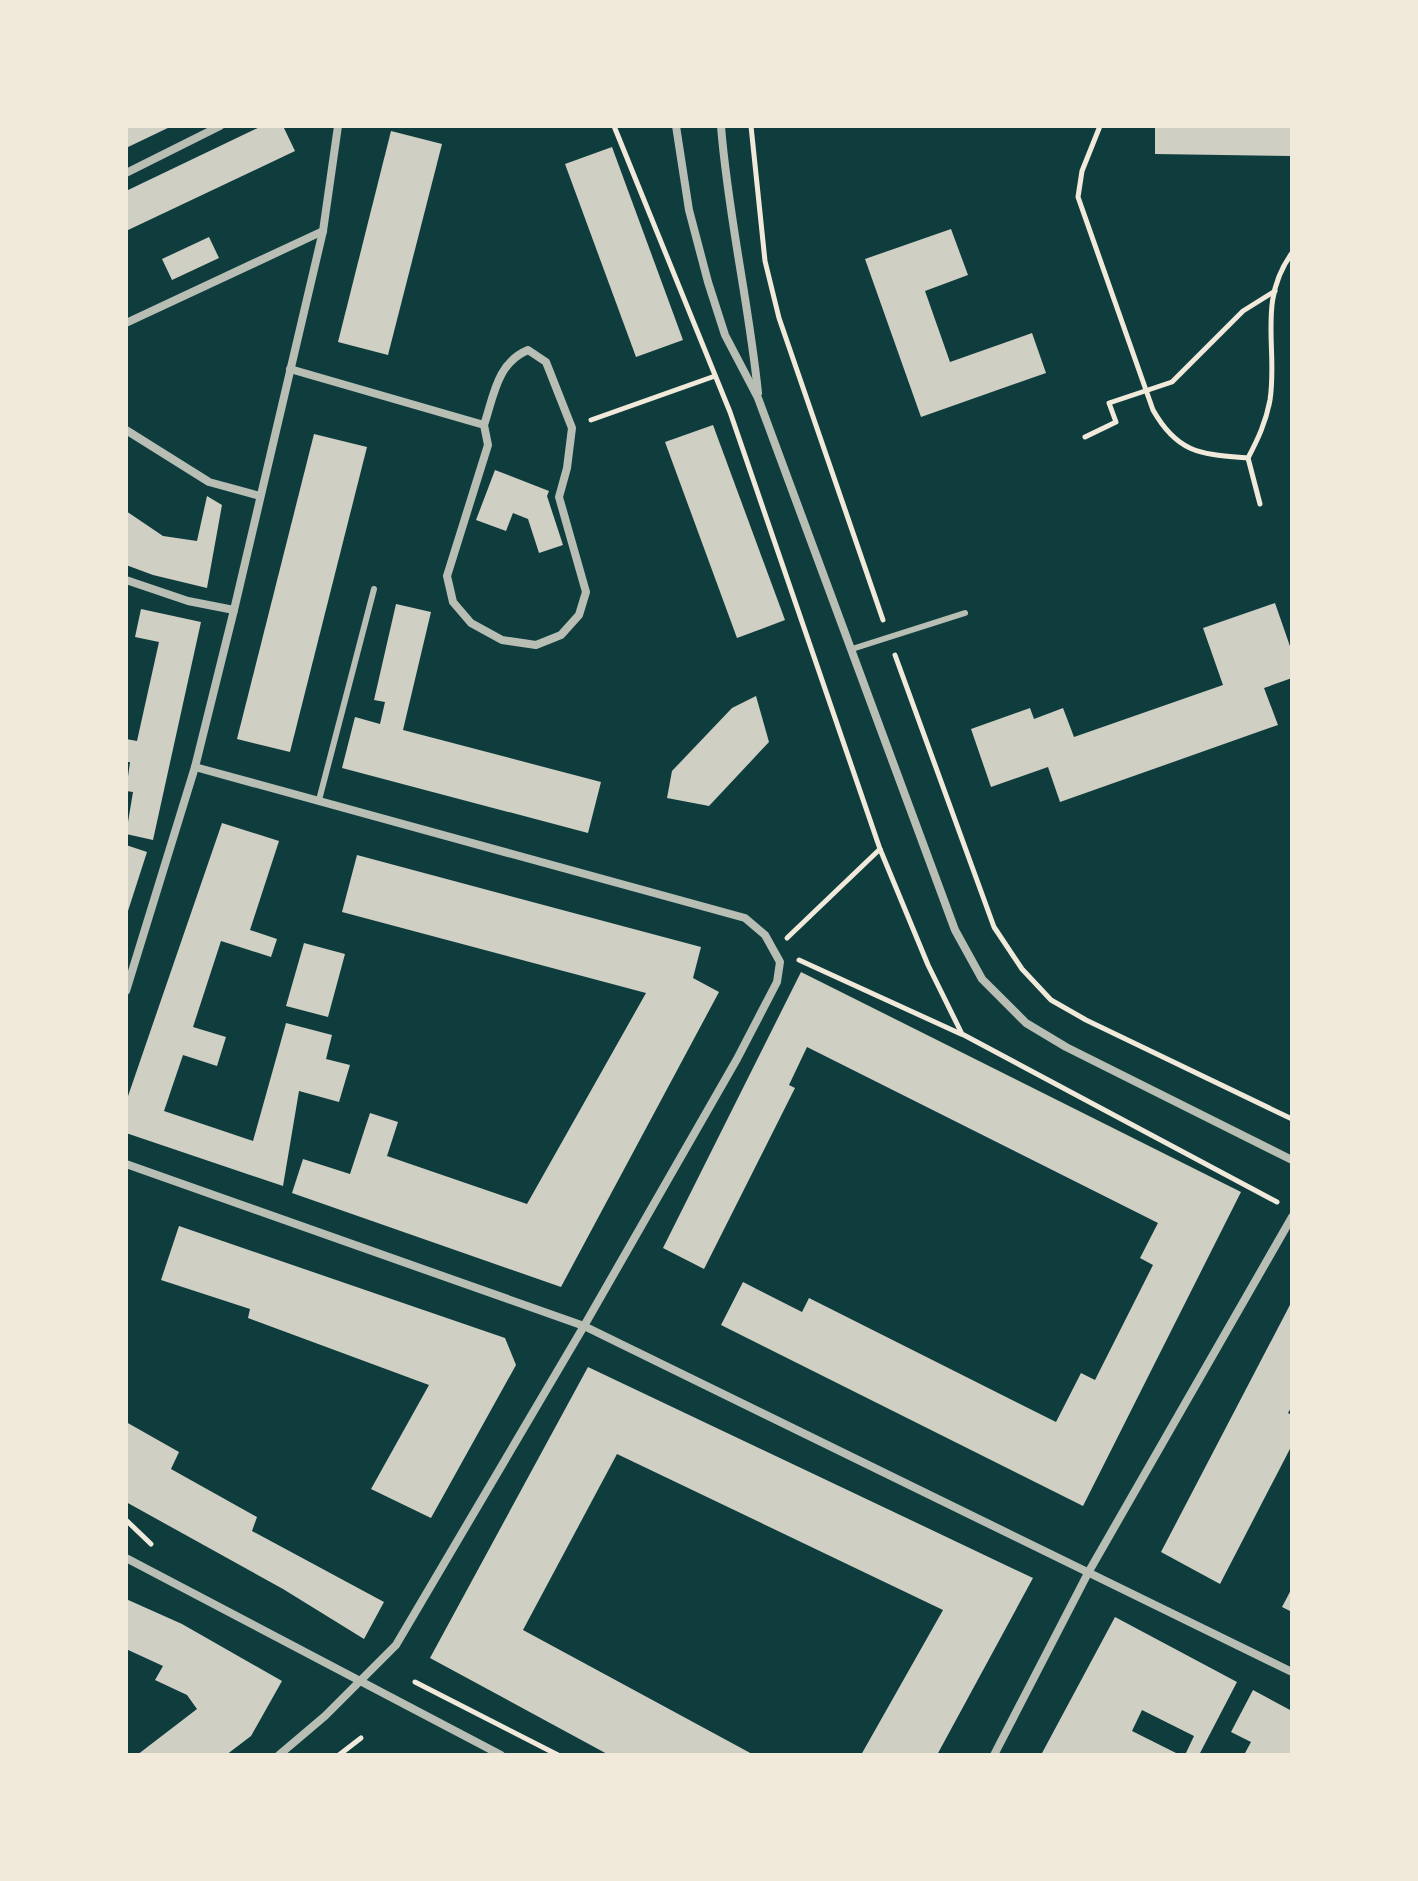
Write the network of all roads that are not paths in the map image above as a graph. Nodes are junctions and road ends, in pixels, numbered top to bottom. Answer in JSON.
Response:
{"nodes":[{"id":1,"x":220,"y":126,"type":"edge"},
{"id":2,"x":338,"y":126,"type":"edge"},
{"id":3,"x":676,"y":126,"type":"edge"},
{"id":4,"x":721,"y":126,"type":"edge"},
{"id":5,"x":126,"y":173,"type":"edge"},
{"id":6,"x":323,"y":231,"type":"junction"},
{"id":7,"x":126,"y":323,"type":"edge"},
{"id":8,"x":290,"y":369,"type":"junction"},
{"id":9,"x":758,"y":398,"type":"junction"},
{"id":10,"x":484,"y":425,"type":"junction"},
{"id":11,"x":126,"y":430,"type":"edge"},
{"id":12,"x":260,"y":496,"type":"junction"},
{"id":13,"x":126,"y":580,"type":"edge"},
{"id":14,"x":374,"y":589,"type":"dead end"},
{"id":15,"x":234,"y":610,"type":"junction"},
{"id":16,"x":965,"y":613,"type":"dead end"},
{"id":17,"x":852,"y":649,"type":"junction"},
{"id":18,"x":195,"y":767,"type":"junction"},
{"id":19,"x":319,"y":800,"type":"junction"},
{"id":20,"x":126,"y":991,"type":"edge"},
{"id":21,"x":1292,"y":1160,"type":"edge"},
{"id":22,"x":126,"y":1164,"type":"edge"},
{"id":23,"x":1292,"y":1217,"type":"edge"},
{"id":24,"x":584,"y":1326,"type":"junction"},
{"id":25,"x":126,"y":1558,"type":"edge"},
{"id":26,"x":1088,"y":1573,"type":"junction"},
{"id":27,"x":1292,"y":1672,"type":"edge"},
{"id":28,"x":362,"y":1681,"type":"junction"},
{"id":29,"x":279,"y":1755,"type":"edge"},
{"id":30,"x":501,"y":1755,"type":"edge"},
{"id":31,"x":994,"y":1755,"type":"edge"}],
"edges":[{"from":1,"to":5,"type":"street"},
{"from":2,"to":6,"type":"street"},
{"from":3,"to":9,"type":"street"},
{"from":4,"to":9,"type":"street"},
{"from":6,"to":7,"type":"street"},
{"from":6,"to":8,"type":"street"},
{"from":8,"to":10,"type":"street"},
{"from":8,"to":12,"type":"street"},
{"from":9,"to":17,"type":"street"},
{"from":10,"to":10,"type":"street"},
{"from":11,"to":12,"type":"street"},
{"from":12,"to":15,"type":"street"},
{"from":13,"to":15,"type":"street"},
{"from":14,"to":19,"type":"lane"},
{"from":15,"to":18,"type":"street"},
{"from":16,"to":17,"type":"lane"},
{"from":17,"to":21,"type":"street"},
{"from":18,"to":19,"type":"street"},
{"from":18,"to":20,"type":"street"},
{"from":19,"to":24,"type":"street"},
{"from":22,"to":24,"type":"street"},
{"from":23,"to":26,"type":"street"},
{"from":24,"to":26,"type":"street"},
{"from":24,"to":28,"type":"street"},
{"from":25,"to":28,"type":"street"},
{"from":26,"to":27,"type":"street"},
{"from":26,"to":31,"type":"street"},
{"from":28,"to":29,"type":"street"},
{"from":28,"to":30,"type":"street"}]}
